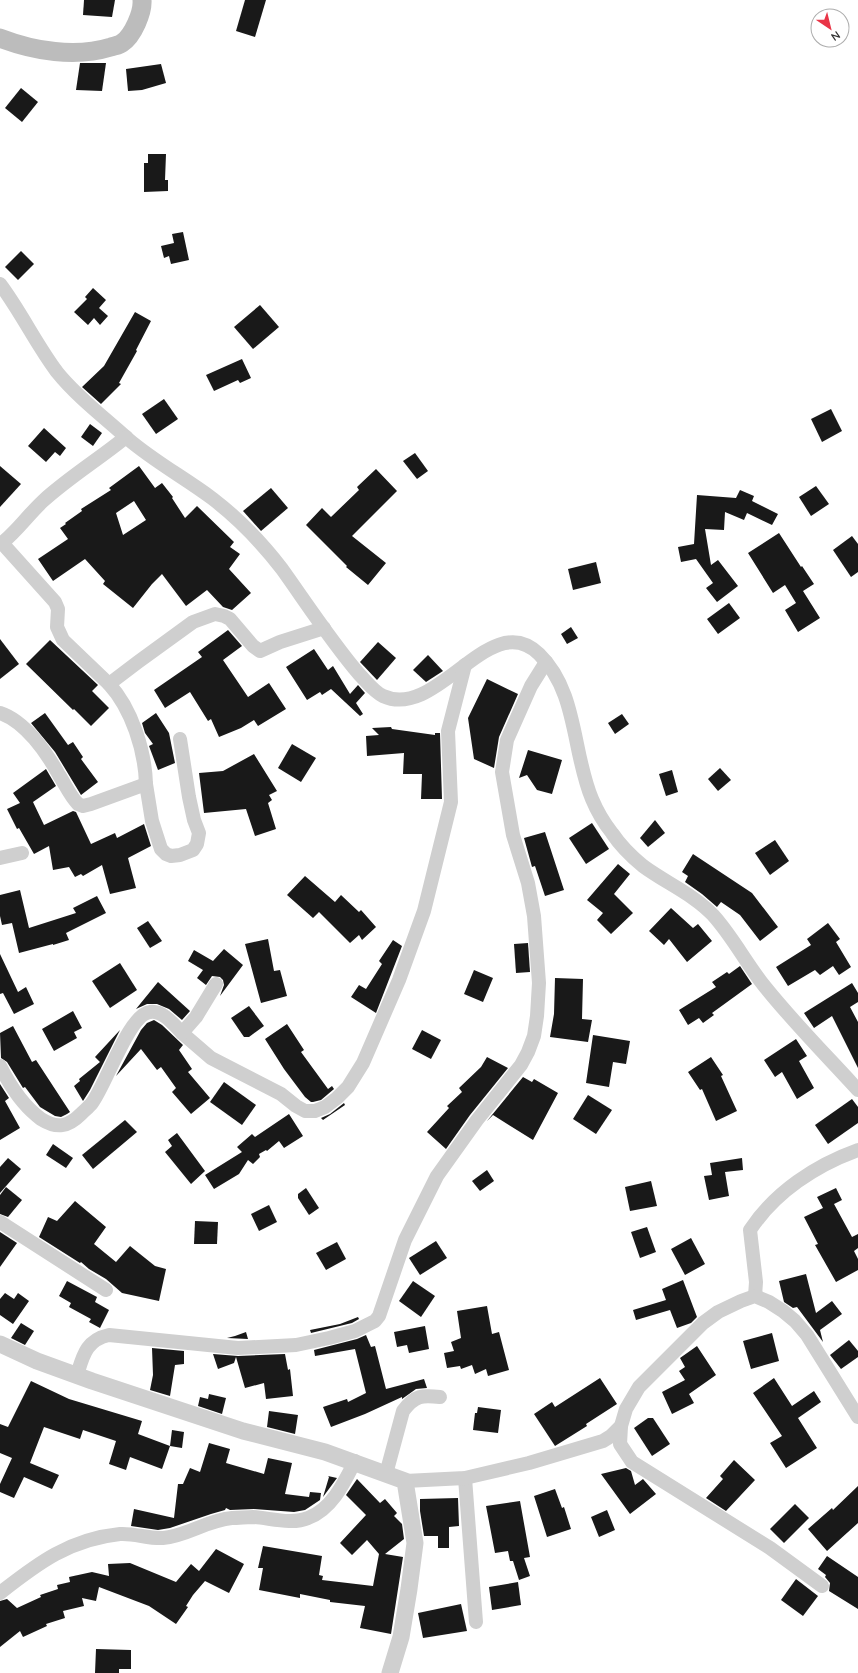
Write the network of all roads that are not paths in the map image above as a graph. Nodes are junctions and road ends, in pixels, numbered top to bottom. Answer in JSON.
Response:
{"nodes":[{"id":1,"x":142,"y":0,"type":"edge"},
{"id":2,"x":0,"y":38,"type":"edge"},
{"id":3,"x":0,"y":284,"type":"edge"},
{"id":4,"x":126,"y":437,"type":"junction"},
{"id":5,"x":324,"y":628,"type":"junction"},
{"id":6,"x":546,"y":662,"type":"junction"},
{"id":7,"x":465,"y":665,"type":"junction"},
{"id":8,"x":109,"y":684,"type":"junction"},
{"id":9,"x":0,"y":713,"type":"edge"},
{"id":10,"x":180,"y":739,"type":"dead end"},
{"id":11,"x":146,"y":784,"type":"junction"},
{"id":12,"x":22,"y":853,"type":"dead end"},
{"id":13,"x":0,"y":858,"type":"edge"},
{"id":14,"x":216,"y":984,"type":"dead end"},
{"id":15,"x":182,"y":1033,"type":"junction"},
{"id":16,"x":0,"y":1066,"type":"edge"},
{"id":17,"x":858,"y":1090,"type":"edge"},
{"id":18,"x":858,"y":1150,"type":"edge"},
{"id":19,"x":0,"y":1222,"type":"edge"},
{"id":20,"x":106,"y":1290,"type":"dead end"},
{"id":21,"x":755,"y":1296,"type":"junction"},
{"id":22,"x":0,"y":1344,"type":"edge"},
{"id":23,"x":77,"y":1375,"type":"junction"},
{"id":24,"x":440,"y":1397,"type":"dead end"},
{"id":25,"x":858,"y":1417,"type":"edge"},
{"id":26,"x":621,"y":1426,"type":"junction"},
{"id":27,"x":355,"y":1461,"type":"junction"},
{"id":28,"x":386,"y":1474,"type":"junction"},
{"id":29,"x":465,"y":1478,"type":"junction"},
{"id":30,"x":405,"y":1481,"type":"junction"},
{"id":31,"x":822,"y":1586,"type":"dead end"},
{"id":32,"x":0,"y":1593,"type":"edge"},
{"id":33,"x":476,"y":1622,"type":"dead end"},
{"id":34,"x":390,"y":1673,"type":"edge"}],
"edges":[{"from":1,"to":2,"type":"main road"},
{"from":3,"to":4,"type":"street"},
{"from":4,"to":5,"type":"street"},
{"from":4,"to":8,"type":"street"},
{"from":5,"to":7,"type":"street"},
{"from":5,"to":8,"type":"street"},
{"from":6,"to":7,"type":"street"},
{"from":6,"to":17,"type":"street"},
{"from":6,"to":23,"type":"street"},
{"from":7,"to":15,"type":"street"},
{"from":8,"to":11,"type":"street"},
{"from":9,"to":11,"type":"street"},
{"from":10,"to":11,"type":"street"},
{"from":12,"to":13,"type":"street"},
{"from":14,"to":15,"type":"street"},
{"from":15,"to":16,"type":"street"},
{"from":18,"to":21,"type":"street"},
{"from":19,"to":20,"type":"street"},
{"from":21,"to":25,"type":"street"},
{"from":21,"to":26,"type":"street"},
{"from":22,"to":23,"type":"street"},
{"from":23,"to":27,"type":"street"},
{"from":24,"to":28,"type":"street"},
{"from":26,"to":29,"type":"street"},
{"from":26,"to":31,"type":"street"},
{"from":27,"to":28,"type":"street"},
{"from":27,"to":32,"type":"street"},
{"from":28,"to":30,"type":"street"},
{"from":29,"to":30,"type":"street"},
{"from":29,"to":33,"type":"street"},
{"from":30,"to":34,"type":"street"}]}
